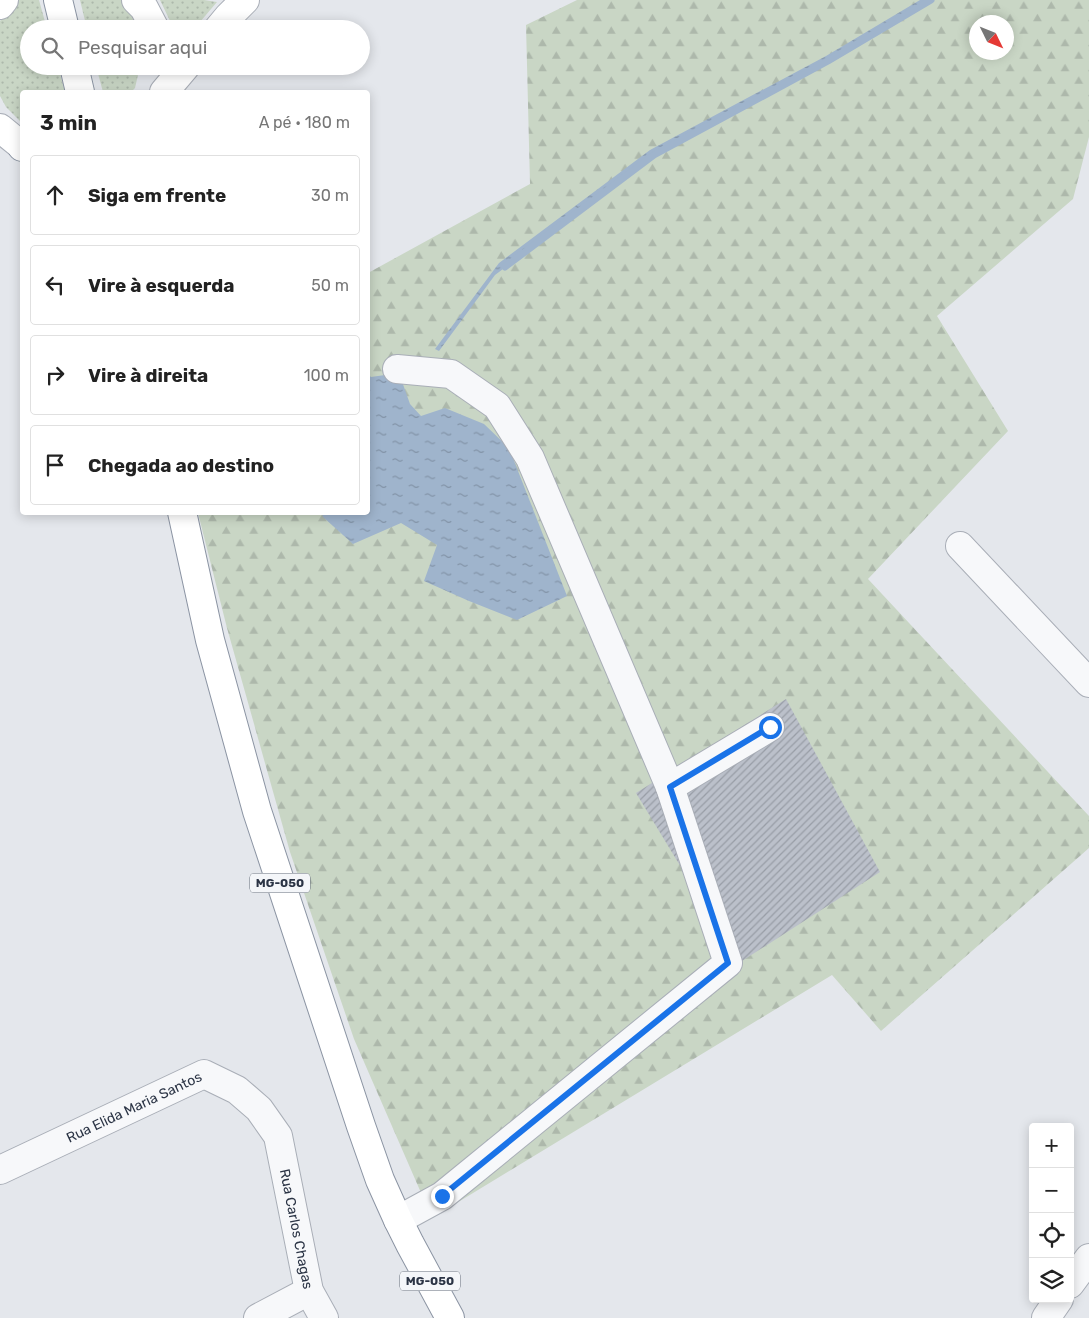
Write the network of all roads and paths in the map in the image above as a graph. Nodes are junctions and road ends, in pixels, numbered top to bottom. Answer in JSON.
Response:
{"nodes":[{"id":1,"x":4,"y":0,"type":"edge"},
{"id":2,"x":58,"y":0,"type":"edge"},
{"id":3,"x":136,"y":0,"type":"edge"},
{"id":4,"x":245,"y":0,"type":"edge"},
{"id":5,"x":0,"y":5,"type":"edge"},
{"id":6,"x":63,"y":20,"type":"edge"},
{"id":7,"x":150,"y":20,"type":"edge"},
{"id":8,"x":226,"y":20,"type":"edge"},
{"id":9,"x":76,"y":75,"type":"edge"},
{"id":10,"x":162,"y":75,"type":"edge"},
{"id":11,"x":178,"y":75,"type":"edge"},
{"id":12,"x":80,"y":90,"type":"edge"},
{"id":13,"x":158,"y":90,"type":"edge"},
{"id":14,"x":166,"y":90,"type":"edge"},
{"id":15,"x":0,"y":128,"type":"edge"},
{"id":16,"x":20,"y":144,"type":"edge"},
{"id":17,"x":397,"y":369,"type":"dead end"},
{"id":18,"x":183,"y":515,"type":"edge"},
{"id":19,"x":960,"y":546,"type":"dead end"},
{"id":20,"x":1089,"y":683,"type":"edge"},
{"id":21,"x":770,"y":727,"type":"dead end"},
{"id":22,"x":670,"y":787,"type":"junction"},
{"id":23,"x":278,"y":1136,"type":"joint"},
{"id":24,"x":0,"y":1170,"type":"edge"},
{"id":25,"x":398,"y":1220,"type":"junction"},
{"id":26,"x":410,"y":1244,"type":"junction"},
{"id":27,"x":1089,"y":1258,"type":"edge"},
{"id":28,"x":1074,"y":1279,"type":"edge"},
{"id":29,"x":309,"y":1291,"type":"junction"},
{"id":30,"x":1056,"y":1303,"type":"edge"},
{"id":31,"x":258,"y":1318,"type":"edge"},
{"id":32,"x":324,"y":1318,"type":"edge"},
{"id":33,"x":434,"y":1318,"type":"edge"},
{"id":34,"x":450,"y":1318,"type":"edge"},
{"id":35,"x":1046,"y":1318,"type":"edge"}],
"edges":[{"from":1,"to":5,"type":"main road"},
{"from":2,"to":6,"type":"main road"},
{"from":3,"to":7,"type":"main road"},
{"from":4,"to":8,"type":"main road"},
{"from":9,"to":12,"type":"main road"},
{"from":10,"to":13,"type":"main road"},
{"from":11,"to":14,"type":"main road"},
{"from":15,"to":16,"type":"main road"},
{"from":17,"to":22,"type":"street"},
{"from":18,"to":25,"type":"main road","number":"MG-050"},
{"from":19,"to":20,"type":"street"},
{"from":21,"to":22,"type":"street"},
{"from":22,"to":25,"type":"street"},
{"from":23,"to":24,"type":"street","name":"Rua Elida Maria Santos"},
{"from":23,"to":29,"type":"street","name":"Rua Carlos Chagas"},
{"from":25,"to":26,"type":"main road","number":"MG-050"},
{"from":26,"to":33,"type":"main road","number":"MG-050"},
{"from":26,"to":34,"type":"main road","number":"MG-050"},
{"from":27,"to":28,"type":"street"},
{"from":29,"to":31,"type":"street"},
{"from":29,"to":32,"type":"street","name":"Rua Carlos Chagas"},
{"from":30,"to":35,"type":"street"}]}
